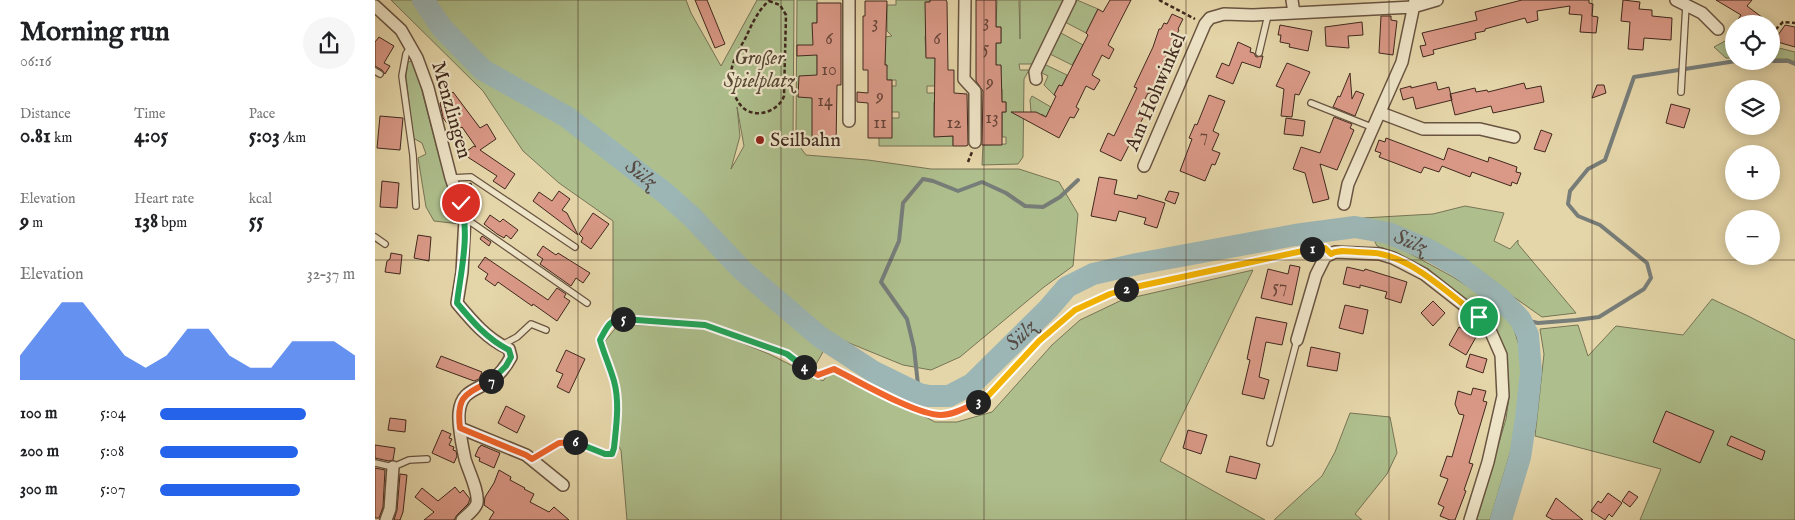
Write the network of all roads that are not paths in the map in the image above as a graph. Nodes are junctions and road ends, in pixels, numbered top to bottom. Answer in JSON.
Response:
{"nodes":[{"id":1,"x":849,"y":0,"type":"edge"},
{"id":2,"x":965,"y":0,"type":"edge"},
{"id":3,"x":1071,"y":0,"type":"edge"},
{"id":4,"x":1291,"y":0,"type":"edge"},
{"id":5,"x":1437,"y":0,"type":"edge"},
{"id":6,"x":1414,"y":3,"type":"edge"},
{"id":7,"x":1681,"y":3,"type":"edge"},
{"id":8,"x":375,"y":6,"type":"edge"},
{"id":9,"x":1294,"y":13,"type":"junction"},
{"id":10,"x":1268,"y":15,"type":"junction"},
{"id":11,"x":1718,"y":29,"type":"dead end"},
{"id":12,"x":411,"y":46,"type":"junction"},
{"id":13,"x":1259,"y":53,"type":"dead end"},
{"id":14,"x":1036,"y":79,"type":"dead end"},
{"id":15,"x":1681,"y":92,"type":"dead end"},
{"id":16,"x":1311,"y":103,"type":"dead end"},
{"id":17,"x":1381,"y":113,"type":"junction"},
{"id":18,"x":849,"y":121,"type":"dead end"},
{"id":19,"x":1374,"y":128,"type":"junction"},
{"id":20,"x":1514,"y":137,"type":"dead end"},
{"id":21,"x":975,"y":142,"type":"dead end"},
{"id":22,"x":1144,"y":166,"type":"dead end"},
{"id":23,"x":451,"y":178,"type":"junction"},
{"id":24,"x":1345,"y":204,"type":"dead end"},
{"id":25,"x":416,"y":206,"type":"dead end"},
{"id":26,"x":465,"y":218,"type":"junction"},
{"id":27,"x":375,"y":237,"type":"edge"},
{"id":28,"x":385,"y":244,"type":"dead end"},
{"id":29,"x":575,"y":247,"type":"dead end"},
{"id":30,"x":587,"y":304,"type":"dead end"},
{"id":31,"x":547,"y":330,"type":"dead end"},
{"id":32,"x":1297,"y":340,"type":"joint"},
{"id":33,"x":500,"y":346,"type":"junction"},
{"id":34,"x":460,"y":428,"type":"junction"},
{"id":35,"x":1270,"y":443,"type":"dead end"},
{"id":36,"x":427,"y":459,"type":"dead end"},
{"id":37,"x":375,"y":462,"type":"edge"},
{"id":38,"x":393,"y":467,"type":"junction"},
{"id":39,"x":563,"y":484,"type":"dead end"},
{"id":40,"x":386,"y":520,"type":"edge"},
{"id":41,"x":462,"y":520,"type":"edge"},
{"id":42,"x":1470,"y":520,"type":"edge"}],
"edges":[{"from":1,"to":18,"type":"street"},
{"from":2,"to":21,"type":"street"},
{"from":3,"to":14,"type":"street"},
{"from":4,"to":9,"type":"street"},
{"from":5,"to":6,"type":"street","name":"Am Hohwinkel"},
{"from":6,"to":9,"type":"street","name":"Am Hohwinkel"},
{"from":6,"to":17,"type":"street"},
{"from":7,"to":11,"type":"street"},
{"from":7,"to":15,"type":"lane"},
{"from":8,"to":12,"type":"street","name":"Menzlingen"},
{"from":9,"to":10,"type":"street","name":"Am Hohwinkel"},
{"from":10,"to":13,"type":"lane"},
{"from":10,"to":22,"type":"street","name":"Am Hohwinkel"},
{"from":12,"to":23,"type":"street","name":"Menzlingen"},
{"from":12,"to":25,"type":"lane"},
{"from":16,"to":19,"type":"lane"},
{"from":17,"to":19,"type":"street"},
{"from":17,"to":20,"type":"street"},
{"from":19,"to":24,"type":"street"},
{"from":23,"to":26,"type":"street","name":"Menzlingen"},
{"from":23,"to":29,"type":"lane"},
{"from":26,"to":30,"type":"lane"},
{"from":26,"to":33,"type":"street","name":"Menzlingen"},
{"from":27,"to":28,"type":"lane"},
{"from":31,"to":33,"type":"lane"},
{"from":32,"to":35,"type":"lane"},
{"from":32,"to":42,"type":"street"},
{"from":33,"to":34,"type":"street","name":"Menzlingen"},
{"from":34,"to":39,"type":"street"},
{"from":34,"to":41,"type":"street","name":"Menzlingen"},
{"from":36,"to":38,"type":"lane"},
{"from":37,"to":38,"type":"lane"},
{"from":38,"to":40,"type":"street"}]}
